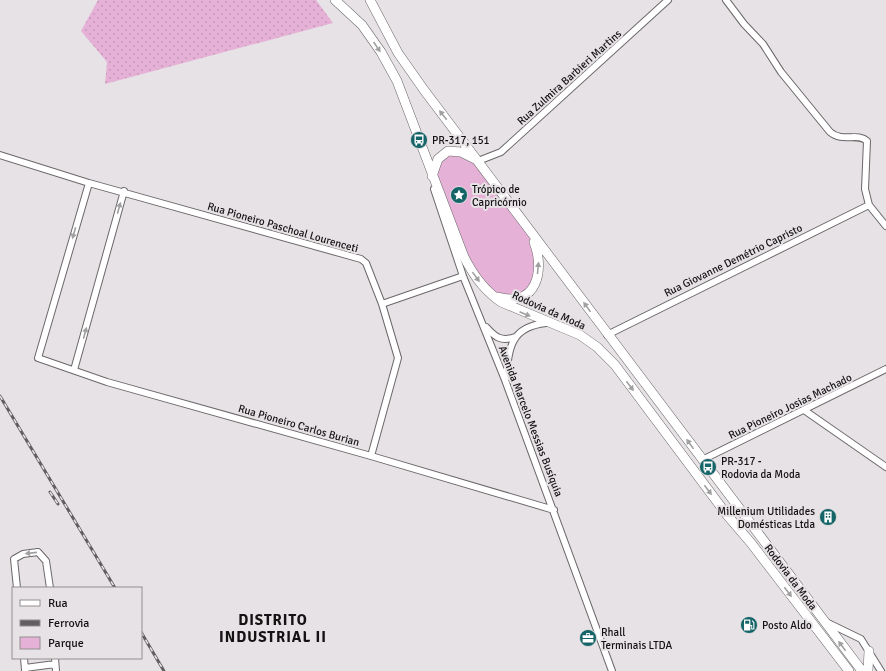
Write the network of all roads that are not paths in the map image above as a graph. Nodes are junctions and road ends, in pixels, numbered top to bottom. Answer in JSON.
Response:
{"nodes":[{"id":1,"x":335,"y":0,"type":"edge"},
{"id":2,"x":370,"y":0,"type":"edge"},
{"id":3,"x":668,"y":0,"type":"edge"},
{"id":4,"x":726,"y":0,"type":"edge"},
{"id":5,"x":0,"y":155,"type":"edge"},
{"id":6,"x":478,"y":161,"type":"junction"},
{"id":7,"x":432,"y":178,"type":"junction"},
{"id":8,"x":89,"y":182,"type":"junction"},
{"id":9,"x":124,"y":191,"type":"junction"},
{"id":10,"x":869,"y":205,"type":"junction"},
{"id":11,"x":886,"y":226,"type":"edge"},
{"id":12,"x":530,"y":232,"type":"junction"},
{"id":13,"x":463,"y":276,"type":"junction"},
{"id":14,"x":491,"y":295,"type":"junction"},
{"id":15,"x":382,"y":304,"type":"junction"},
{"id":16,"x":546,"y":323,"type":"junction"},
{"id":17,"x":483,"y":325,"type":"junction"},
{"id":18,"x":606,"y":335,"type":"junction"},
{"id":19,"x":515,"y":337,"type":"junction"},
{"id":20,"x":886,"y":369,"type":"edge"},
{"id":21,"x":74,"y":370,"type":"junction"},
{"id":22,"x":505,"y":380,"type":"junction"},
{"id":23,"x":804,"y":410,"type":"junction"},
{"id":24,"x":371,"y":456,"type":"junction"},
{"id":25,"x":702,"y":460,"type":"junction"},
{"id":26,"x":886,"y":467,"type":"edge"},
{"id":27,"x":554,"y":510,"type":"junction"},
{"id":28,"x":17,"y":587,"type":"edge"},
{"id":29,"x":50,"y":587,"type":"edge"},
{"id":30,"x":823,"y":621,"type":"junction"},
{"id":31,"x":869,"y":651,"type":"junction"},
{"id":32,"x":24,"y":659,"type":"edge"},
{"id":33,"x":55,"y":661,"type":"edge"},
{"id":34,"x":25,"y":669,"type":"edge"},
{"id":35,"x":56,"y":671,"type":"edge"},
{"id":36,"x":612,"y":671,"type":"edge"},
{"id":37,"x":849,"y":671,"type":"edge"},
{"id":38,"x":862,"y":671,"type":"edge"},
{"id":39,"x":868,"y":671,"type":"edge"},
{"id":40,"x":880,"y":671,"type":"edge"}],
"edges":[{"from":1,"to":7,"type":"highway","name":"Rodovia da Moda","one_way":true},
{"from":6,"to":2,"type":"highway","name":"Rodovia da Moda","one_way":true},
{"from":3,"to":6,"type":"street","name":"Rua Zulmira Barbieri Martins"},
{"from":4,"to":10,"type":"street"},
{"from":5,"to":8,"type":"street","name":"Rua Pioneiro Paschoal Lourenceti"},
{"from":6,"to":7,"type":"highway"},
{"from":6,"to":12,"type":"highway","name":"Rodovia da Moda"},
{"from":7,"to":13,"type":"street","name":"Avenida Marcelo Messias Busíquia"},
{"from":7,"to":14,"type":"highway","name":"Rodovia da Moda","one_way":true},
{"from":8,"to":9,"type":"street","name":"Rua Pioneiro Paschoal Lourenceti"},
{"from":8,"to":21,"type":"street","name":"Rua Pioneiro Carlos Burian","one_way":true},
{"from":9,"to":15,"type":"street","name":"Rua Pioneiro Paschoal Lourenceti"},
{"from":21,"to":9,"type":"street","one_way":true},
{"from":10,"to":11,"type":"street"},
{"from":10,"to":18,"type":"street","name":"Rua Giovanne Demétrio Capristo"},
{"from":14,"to":12,"type":"highway","one_way":true},
{"from":18,"to":12,"type":"highway","name":"Rodovia da Moda","one_way":true},
{"from":13,"to":15,"type":"street"},
{"from":13,"to":17,"type":"street","name":"Avenida Marcelo Messias Busíquia"},
{"from":14,"to":16,"type":"highway","name":"Rodovia da Moda","one_way":true},
{"from":15,"to":24,"type":"street","name":"Rua Pioneiro Paschoal Lourenceti"},
{"from":16,"to":19,"type":"street"},
{"from":16,"to":37,"type":"highway","name":"Rodovia da Moda","one_way":true},
{"from":17,"to":19,"type":"street"},
{"from":17,"to":22,"type":"street","name":"Avenida Marcelo Messias Busíquia"},
{"from":25,"to":18,"type":"highway","name":"Rodovia da Moda","one_way":true},
{"from":19,"to":22,"type":"street"},
{"from":20,"to":23,"type":"street","name":"Rua Pioneiro Josias Machado"},
{"from":21,"to":24,"type":"street","name":"Rua Pioneiro Carlos Burian"},
{"from":22,"to":27,"type":"street","name":"Avenida Marcelo Messias Busíquia"},
{"from":23,"to":25,"type":"street","name":"Rua Pioneiro Josias Machado"},
{"from":23,"to":26,"type":"street"},
{"from":24,"to":27,"type":"street","name":"Rua Pioneiro Carlos Burian"},
{"from":25,"to":30,"type":"highway","name":"Rodovia da Moda"},
{"from":27,"to":36,"type":"street","name":"Avenida Marcelo Messias Busíquia"},
{"from":29,"to":28,"type":"street","one_way":true},
{"from":30,"to":31,"type":"street"},
{"from":38,"to":30,"type":"highway","name":"Rodovia da Moda","one_way":true},
{"from":31,"to":39,"type":"highway"},
{"from":31,"to":40,"type":"street"},
{"from":32,"to":34,"type":"street"},
{"from":33,"to":34,"type":"street"},
{"from":33,"to":35,"type":"street"}]}
